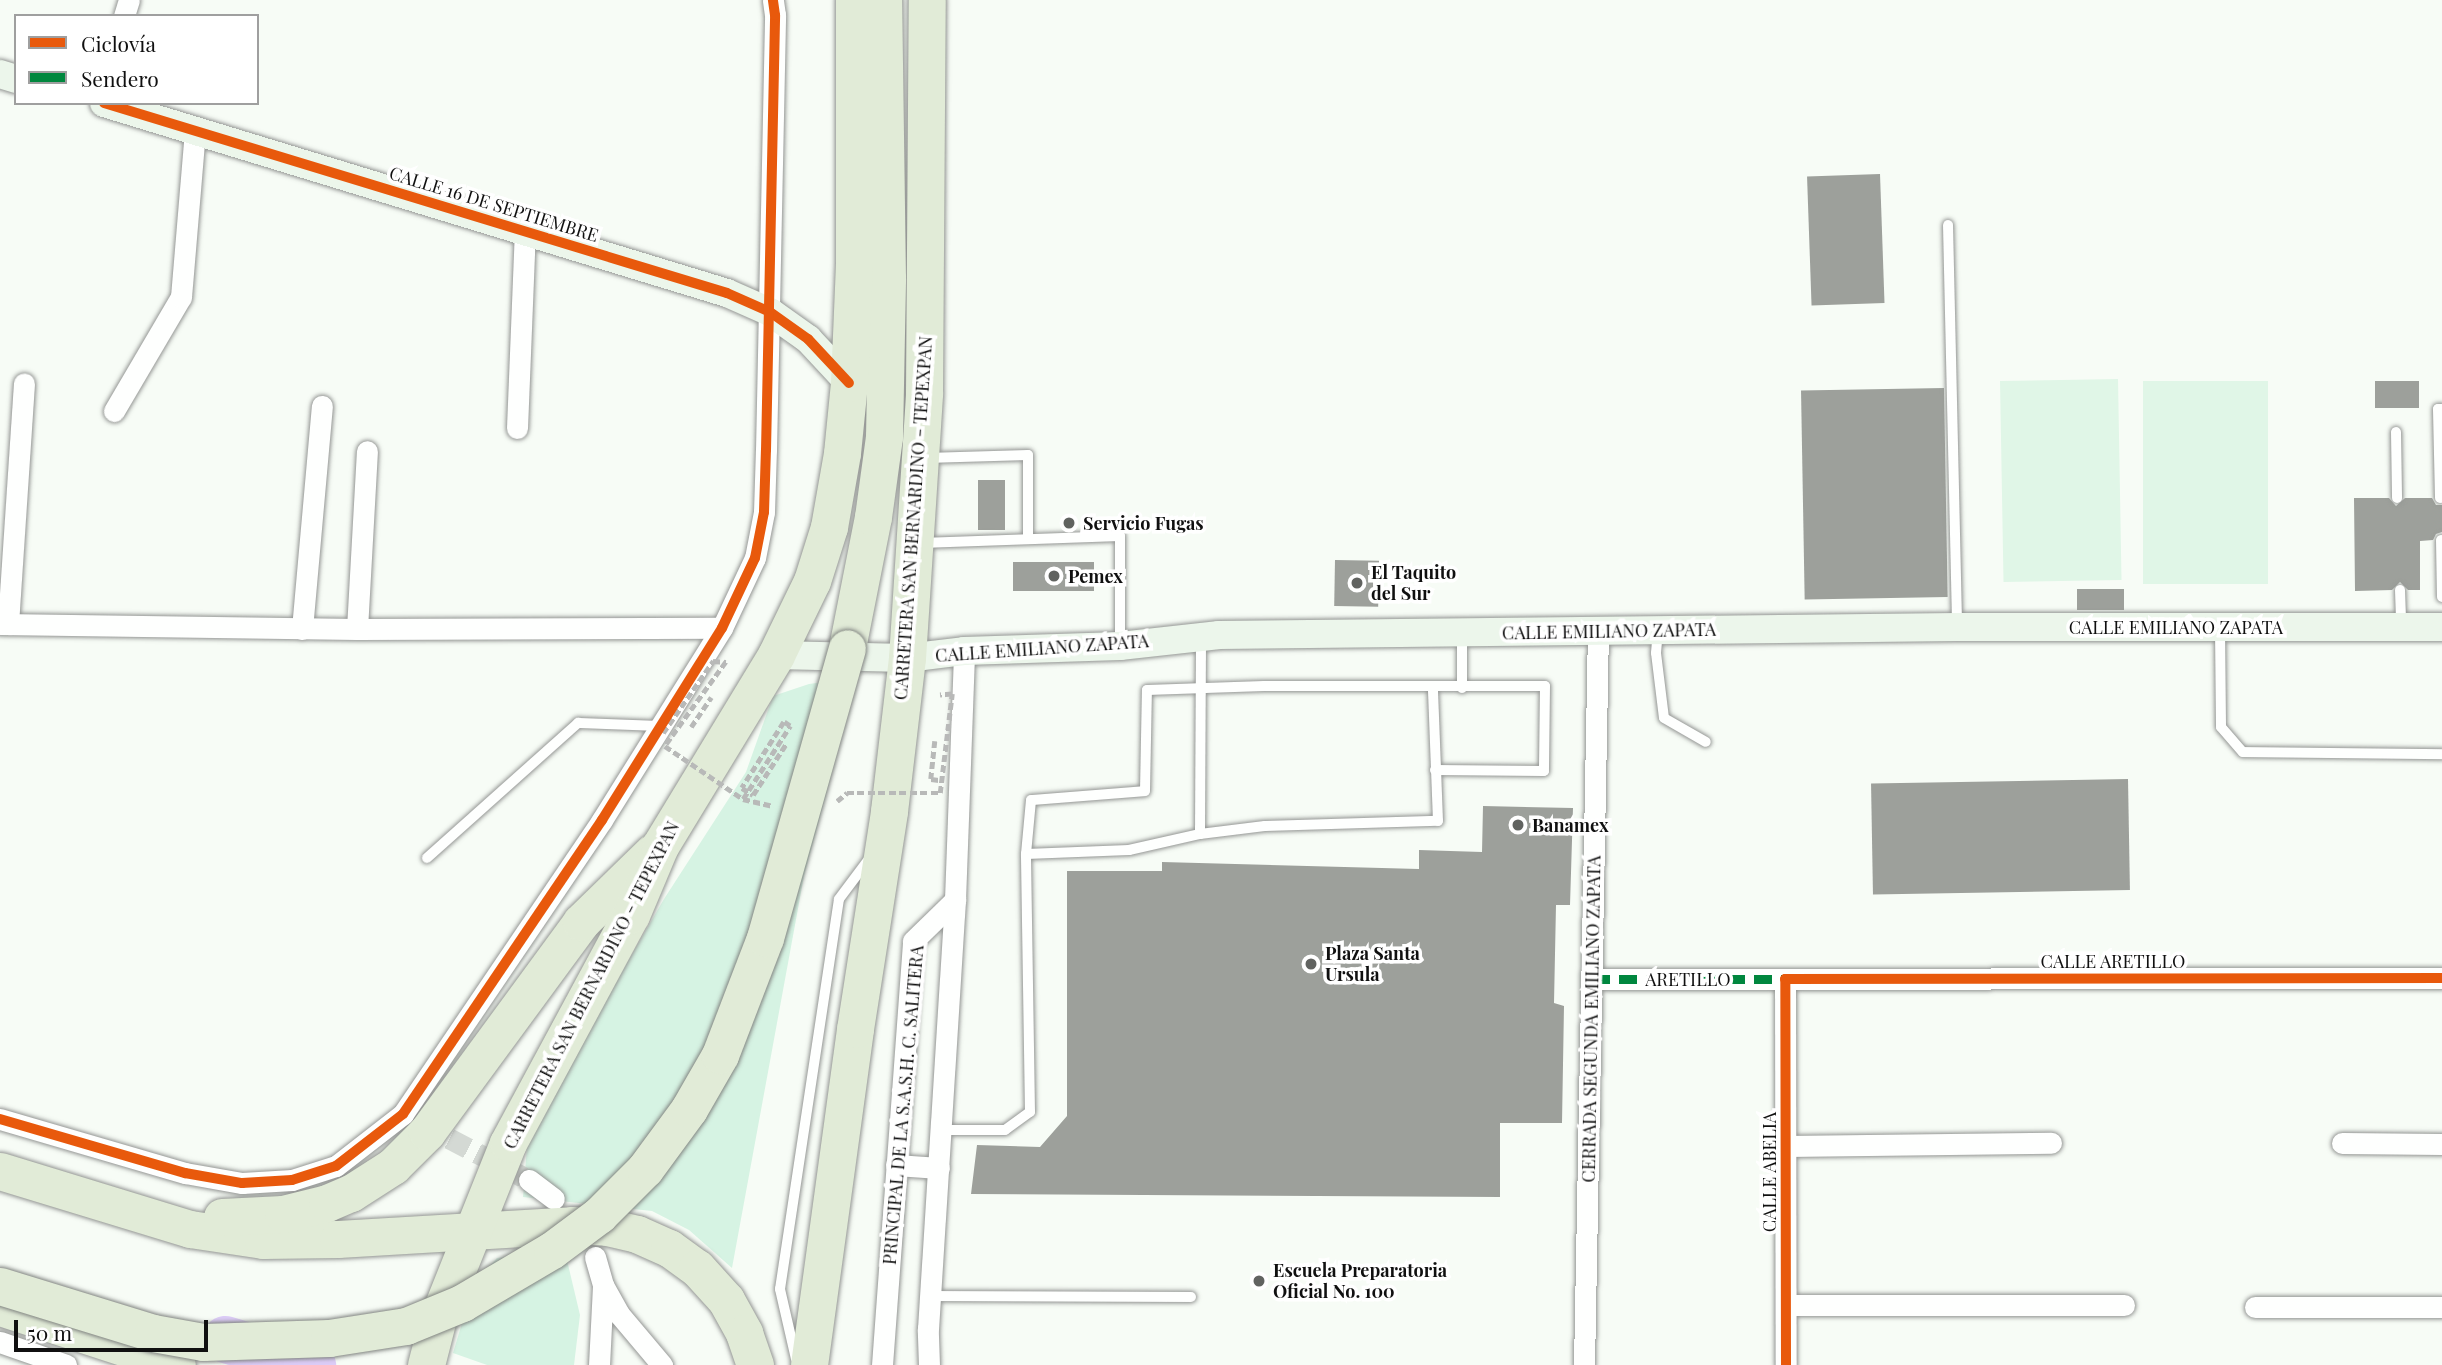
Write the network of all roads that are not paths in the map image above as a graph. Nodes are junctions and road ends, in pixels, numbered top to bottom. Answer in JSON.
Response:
{"nodes":[{"id":1,"x":773,"y":0,"type":"edge"},
{"id":2,"x":855,"y":0,"type":"edge"},
{"id":3,"x":883,"y":0,"type":"edge"},
{"id":4,"x":927,"y":0,"type":"edge"},
{"id":5,"x":110,"y":105,"type":"edge"},
{"id":6,"x":195,"y":132,"type":"junction"},
{"id":7,"x":1948,"y":225,"type":"dead end"},
{"id":8,"x":525,"y":232,"type":"junction"},
{"id":9,"x":770,"y":312,"type":"junction"},
{"id":10,"x":849,"y":383,"type":"junction"},
{"id":11,"x":24,"y":384,"type":"dead end"},
{"id":12,"x":322,"y":406,"type":"dead end"},
{"id":13,"x":2442,"y":409,"type":"edge"},
{"id":14,"x":114,"y":411,"type":"dead end"},
{"id":15,"x":517,"y":428,"type":"dead end"},
{"id":16,"x":2396,"y":432,"type":"dead end"},
{"id":17,"x":367,"y":451,"type":"dead end"},
{"id":18,"x":920,"y":458,"type":"junction"},
{"id":19,"x":2398,"y":498,"type":"dead end"},
{"id":20,"x":2440,"y":498,"type":"dead end"},
{"id":21,"x":1028,"y":539,"type":"junction"},
{"id":22,"x":2441,"y":540,"type":"edge"},
{"id":23,"x":914,"y":543,"type":"junction"},
{"id":24,"x":2400,"y":590,"type":"dead end"},
{"id":25,"x":2442,"y":597,"type":"edge"},
{"id":26,"x":4,"y":624,"type":"edge"},
{"id":27,"x":2442,"y":626,"type":"edge"},
{"id":28,"x":1956,"y":627,"type":"junction"},
{"id":29,"x":2220,"y":627,"type":"junction"},
{"id":30,"x":2401,"y":627,"type":"junction"},
{"id":31,"x":302,"y":628,"type":"junction"},
{"id":32,"x":722,"y":628,"type":"junction"},
{"id":33,"x":357,"y":629,"type":"junction"},
{"id":34,"x":1658,"y":630,"type":"junction"},
{"id":35,"x":1598,"y":631,"type":"junction"},
{"id":36,"x":1462,"y":632,"type":"junction"},
{"id":37,"x":1201,"y":636,"type":"junction"},
{"id":38,"x":1120,"y":646,"type":"junction"},
{"id":39,"x":964,"y":651,"type":"junction"},
{"id":40,"x":776,"y":654,"type":"junction"},
{"id":41,"x":906,"y":657,"type":"junction"},
{"id":42,"x":1433,"y":688,"type":"junction"},
{"id":43,"x":1462,"y":688,"type":"junction"},
{"id":44,"x":1202,"y":689,"type":"junction"},
{"id":45,"x":660,"y":726,"type":"junction"},
{"id":46,"x":1706,"y":742,"type":"dead end"},
{"id":47,"x":2442,"y":754,"type":"edge"},
{"id":48,"x":1435,"y":769,"type":"junction"},
{"id":49,"x":1200,"y":834,"type":"junction"},
{"id":50,"x":885,"y":837,"type":"junction"},
{"id":51,"x":660,"y":846,"type":"junction"},
{"id":52,"x":1026,"y":854,"type":"junction"},
{"id":53,"x":427,"y":858,"type":"dead end"},
{"id":54,"x":955,"y":900,"type":"junction"},
{"id":55,"x":2442,"y":978,"type":"edge"},
{"id":56,"x":1591,"y":979,"type":"junction"},
{"id":57,"x":1785,"y":979,"type":"junction"},
{"id":58,"x":0,"y":1119,"type":"edge"},
{"id":59,"x":941,"y":1130,"type":"junction"},
{"id":60,"x":2051,"y":1143,"type":"dead end"},
{"id":61,"x":2342,"y":1143,"type":"dead end"},
{"id":62,"x":2442,"y":1144,"type":"edge"},
{"id":63,"x":1787,"y":1146,"type":"junction"},
{"id":64,"x":896,"y":1165,"type":"junction"},
{"id":65,"x":939,"y":1168,"type":"junction"},
{"id":66,"x":0,"y":1171,"type":"edge"},
{"id":67,"x":528,"y":1180,"type":"tunnel mouth"},
{"id":68,"x":554,"y":1199,"type":"dead end"},
{"id":69,"x":120,"y":1208,"type":"junction"},
{"id":70,"x":470,"y":1233,"type":"junction"},
{"id":71,"x":595,"y":1257,"type":"dead end"},
{"id":72,"x":0,"y":1286,"type":"edge"},
{"id":73,"x":603,"y":1286,"type":"junction"},
{"id":74,"x":930,"y":1296,"type":"junction"},
{"id":75,"x":1191,"y":1297,"type":"dead end"},
{"id":76,"x":1786,"y":1305,"type":"junction"},
{"id":77,"x":2124,"y":1305,"type":"dead end"},
{"id":78,"x":0,"y":1307,"type":"edge"},
{"id":79,"x":2255,"y":1307,"type":"dead end"},
{"id":80,"x":2442,"y":1307,"type":"edge"},
{"id":81,"x":928,"y":1329,"type":"junction"},
{"id":82,"x":0,"y":1342,"type":"edge"},
{"id":83,"x":66,"y":1365,"type":"edge"},
{"id":84,"x":177,"y":1365,"type":"edge"},
{"id":85,"x":426,"y":1365,"type":"edge"},
{"id":86,"x":599,"y":1365,"type":"edge"},
{"id":87,"x":662,"y":1365,"type":"edge"},
{"id":88,"x":755,"y":1365,"type":"edge"},
{"id":89,"x":797,"y":1365,"type":"edge"},
{"id":90,"x":809,"y":1365,"type":"edge"},
{"id":91,"x":882,"y":1365,"type":"edge"},
{"id":92,"x":915,"y":1365,"type":"edge"},
{"id":93,"x":929,"y":1365,"type":"edge"},
{"id":94,"x":1584,"y":1365,"type":"edge"},
{"id":95,"x":1786,"y":1365,"type":"edge"}],
"edges":[{"from":1,"to":9,"type":"street"},
{"from":2,"to":10,"type":"highway","name":"CARRETERA SAN BERNARDINO - TEPEXPAN"},
{"from":3,"to":72,"type":"highway","bridge":true},
{"from":4,"to":18,"type":"highway","name":"CARRETERA SAN BERNARDINO - TEPEXPAN"},
{"from":5,"to":6,"type":"main road","name":"CALLE 16 DE SEPTIEMBRE"},
{"from":6,"to":8,"type":"main road","name":"CALLE 16 DE SEPTIEMBRE"},
{"from":6,"to":14,"type":"street"},
{"from":7,"to":28,"type":"lane"},
{"from":8,"to":9,"type":"main road","name":"CALLE 16 DE SEPTIEMBRE"},
{"from":8,"to":15,"type":"street"},
{"from":9,"to":10,"type":"main road","name":"CALLE 16 DE SEPTIEMBRE"},
{"from":9,"to":32,"type":"street"},
{"from":10,"to":40,"type":"highway","name":"CARRETERA SAN BERNARDINO - TEPEXPAN"},
{"from":11,"to":26,"type":"street"},
{"from":12,"to":31,"type":"street"},
{"from":13,"to":20,"type":"lane"},
{"from":16,"to":19,"type":"lane"},
{"from":17,"to":33,"type":"street"},
{"from":18,"to":21,"type":"lane"},
{"from":18,"to":23,"type":"highway","name":"CARRETERA SAN BERNARDINO - TEPEXPAN"},
{"from":21,"to":23,"type":"lane"},
{"from":21,"to":38,"type":"lane"},
{"from":22,"to":25,"type":"lane"},
{"from":23,"to":41,"type":"highway","name":"CARRETERA SAN BERNARDINO - TEPEXPAN"},
{"from":24,"to":30,"type":"lane"},
{"from":26,"to":31,"type":"street"},
{"from":27,"to":30,"type":"main road","name":"CALLE EMILIANO ZAPATA"},
{"from":28,"to":29,"type":"main road","name":"CALLE EMILIANO ZAPATA"},
{"from":28,"to":34,"type":"main road","name":"CALLE EMILIANO ZAPATA"},
{"from":29,"to":30,"type":"main road","name":"CALLE EMILIANO ZAPATA"},
{"from":29,"to":47,"type":"lane"},
{"from":31,"to":33,"type":"street"},
{"from":32,"to":33,"type":"street"},
{"from":32,"to":45,"type":"street"},
{"from":34,"to":35,"type":"main road","name":"CALLE EMILIANO ZAPATA"},
{"from":34,"to":46,"type":"lane"},
{"from":35,"to":36,"type":"main road","name":"CALLE EMILIANO ZAPATA"},
{"from":35,"to":56,"type":"street","name":"CERRADA SEGUNDA EMILIANO ZAPATA"},
{"from":36,"to":37,"type":"main road","name":"CALLE EMILIANO ZAPATA"},
{"from":36,"to":43,"type":"lane"},
{"from":37,"to":38,"type":"main road","name":"CALLE EMILIANO ZAPATA"},
{"from":37,"to":44,"type":"lane"},
{"from":38,"to":39,"type":"main road","name":"CALLE EMILIANO ZAPATA"},
{"from":39,"to":41,"type":"main road","name":"CALLE EMILIANO ZAPATA"},
{"from":39,"to":54,"type":"street"},
{"from":40,"to":41,"type":"main road","name":"CALLE EMILIANO ZAPATA"},
{"from":40,"to":51,"type":"highway","name":"CARRETERA SAN BERNARDINO - TEPEXPAN"},
{"from":41,"to":50,"type":"highway","name":"CARRETERA SAN BERNARDINO - TEPEXPAN"},
{"from":42,"to":43,"type":"lane"},
{"from":42,"to":44,"type":"lane"},
{"from":42,"to":48,"type":"lane"},
{"from":43,"to":48,"type":"lane"},
{"from":44,"to":49,"type":"lane"},
{"from":44,"to":52,"type":"lane"},
{"from":45,"to":53,"type":"lane"},
{"from":45,"to":58,"type":"street"},
{"from":48,"to":49,"type":"lane"},
{"from":49,"to":52,"type":"lane"},
{"from":50,"to":89,"type":"lane"},
{"from":50,"to":90,"type":"highway","name":"CARRETERA SAN BERNARDINO - TEPEXPAN"},
{"from":51,"to":69,"type":"highway"},
{"from":51,"to":70,"type":"highway","name":"CARRETERA SAN BERNARDINO - TEPEXPAN"},
{"from":52,"to":59,"type":"lane"},
{"from":54,"to":59,"type":"street"},
{"from":54,"to":64,"type":"street","name":"PRINCIPAL DE LA S.A.S.H. C. SALITERA"},
{"from":55,"to":57,"type":"street","name":"CALLE ARETILLO"},
{"from":56,"to":57,"type":"street","name":"ARETILLO"},
{"from":56,"to":94,"type":"street","name":"CERRADA SEGUNDA EMILIANO ZAPATA"},
{"from":57,"to":63,"type":"street","name":"CALLE ABELIA"},
{"from":59,"to":65,"type":"street"},
{"from":60,"to":63,"type":"street"},
{"from":61,"to":62,"type":"street"},
{"from":63,"to":76,"type":"street","name":"CALLE ABELIA"},
{"from":64,"to":65,"type":"street"},
{"from":64,"to":91,"type":"street","name":"PRINCIPAL DE LA S.A.S.H. C. SALITERA"},
{"from":65,"to":74,"type":"street"},
{"from":66,"to":69,"type":"highway"},
{"from":67,"to":68,"type":"street"},
{"from":69,"to":70,"type":"highway"},
{"from":70,"to":85,"type":"highway","name":"CARRETERA SAN BERNARDINO - TEPEXPAN"},
{"from":70,"to":88,"type":"highway"},
{"from":71,"to":73,"type":"street"},
{"from":73,"to":86,"type":"street"},
{"from":73,"to":87,"type":"street"},
{"from":74,"to":75,"type":"lane"},
{"from":74,"to":81,"type":"street"},
{"from":76,"to":77,"type":"street"},
{"from":76,"to":95,"type":"street","name":"CALLE ABELIA"},
{"from":78,"to":84,"type":"highway"},
{"from":79,"to":80,"type":"street"},
{"from":81,"to":92,"type":"street"},
{"from":81,"to":93,"type":"street"},
{"from":82,"to":83,"type":"street"}]}
